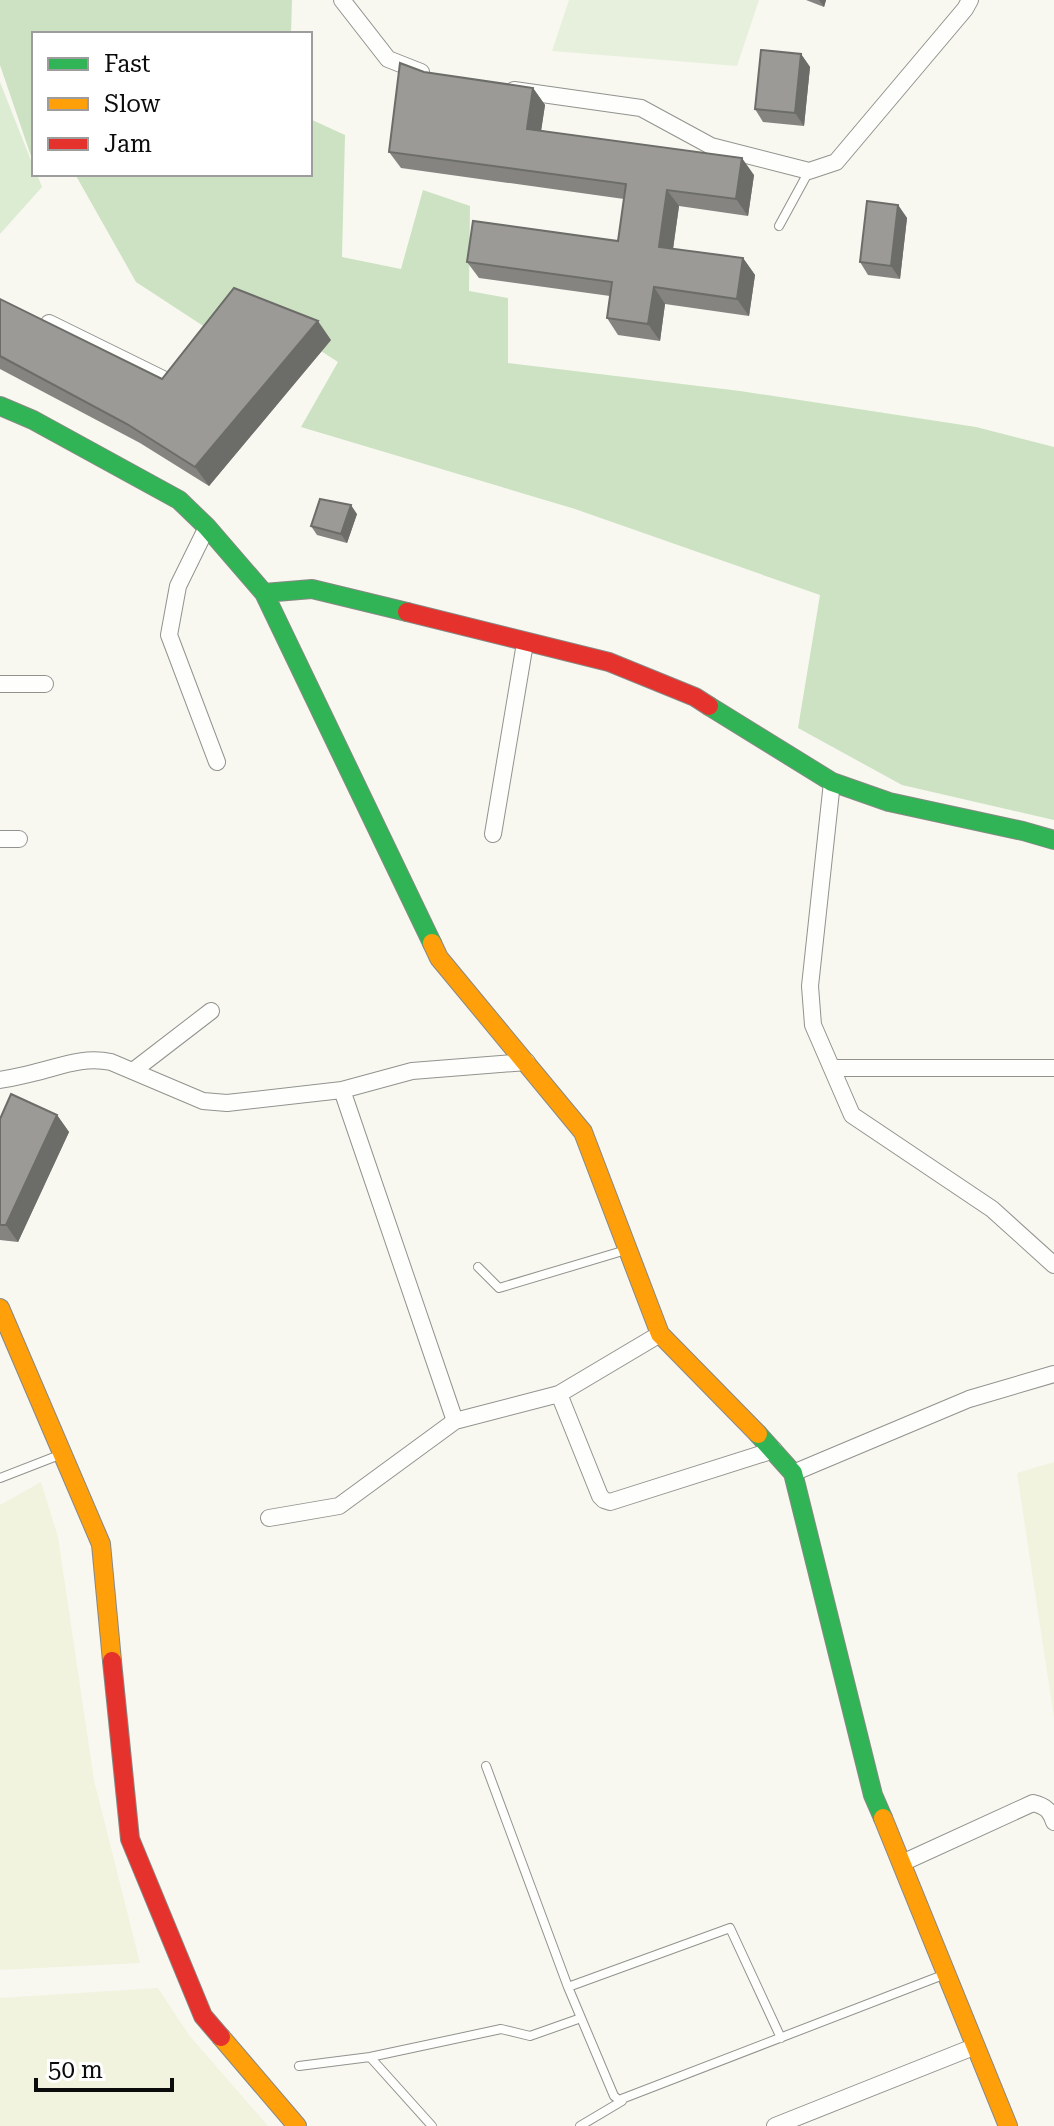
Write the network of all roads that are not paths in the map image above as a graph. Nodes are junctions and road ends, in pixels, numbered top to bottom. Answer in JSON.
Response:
{"nodes":[{"id":1,"x":342,"y":0,"type":"edge"},
{"id":2,"x":970,"y":0,"type":"edge"},
{"id":3,"x":438,"y":78,"type":"edge"},
{"id":4,"x":501,"y":88,"type":"edge"},
{"id":5,"x":809,"y":171,"type":"junction"},
{"id":6,"x":779,"y":226,"type":"dead end"},
{"id":7,"x":28,"y":313,"type":"edge"},
{"id":8,"x":169,"y":382,"type":"edge"},
{"id":9,"x":0,"y":406,"type":"edge"},
{"id":10,"x":207,"y":527,"type":"junction"},
{"id":11,"x":264,"y":593,"type":"junction"},
{"id":12,"x":525,"y":643,"type":"junction"},
{"id":13,"x":0,"y":684,"type":"edge"},
{"id":14,"x":45,"y":684,"type":"dead end"},
{"id":15,"x":217,"y":762,"type":"dead end"},
{"id":16,"x":832,"y":782,"type":"junction"},
{"id":17,"x":493,"y":834,"type":"dead end"},
{"id":18,"x":0,"y":839,"type":"edge"},
{"id":19,"x":19,"y":839,"type":"dead end"},
{"id":20,"x":1054,"y":840,"type":"edge"},
{"id":21,"x":211,"y":1011,"type":"dead end"},
{"id":22,"x":527,"y":1062,"type":"junction"},
{"id":23,"x":832,"y":1068,"type":"junction"},
{"id":24,"x":1054,"y":1068,"type":"edge"},
{"id":25,"x":133,"y":1071,"type":"junction"},
{"id":26,"x":0,"y":1080,"type":"edge"},
{"id":27,"x":342,"y":1090,"type":"junction"},
{"id":28,"x":627,"y":1250,"type":"junction"},
{"id":29,"x":1054,"y":1265,"type":"edge"},
{"id":30,"x":478,"y":1267,"type":"dead end"},
{"id":31,"x":0,"y":1308,"type":"edge"},
{"id":32,"x":660,"y":1334,"type":"junction"},
{"id":33,"x":1054,"y":1374,"type":"edge"},
{"id":34,"x":559,"y":1394,"type":"junction"},
{"id":35,"x":455,"y":1421,"type":"junction"},
{"id":36,"x":774,"y":1450,"type":"junction"},
{"id":37,"x":62,"y":1454,"type":"junction"},
{"id":38,"x":793,"y":1473,"type":"junction"},
{"id":39,"x":0,"y":1478,"type":"edge"},
{"id":40,"x":269,"y":1518,"type":"dead end"},
{"id":41,"x":486,"y":1766,"type":"dead end"},
{"id":42,"x":1054,"y":1822,"type":"edge"},
{"id":43,"x":902,"y":1863,"type":"junction"},
{"id":44,"x":947,"y":1974,"type":"junction"},
{"id":45,"x":568,"y":1987,"type":"junction"},
{"id":46,"x":581,"y":2018,"type":"junction"},
{"id":47,"x":781,"y":2038,"type":"junction"},
{"id":48,"x":976,"y":2046,"type":"junction"},
{"id":49,"x":370,"y":2057,"type":"junction"},
{"id":50,"x":299,"y":2066,"type":"dead end"},
{"id":51,"x":627,"y":2098,"type":"junction"},
{"id":52,"x":297,"y":2126,"type":"edge"},
{"id":53,"x":432,"y":2126,"type":"edge"},
{"id":54,"x":580,"y":2126,"type":"edge"},
{"id":55,"x":775,"y":2126,"type":"edge"},
{"id":56,"x":1008,"y":2126,"type":"edge"}],
"edges":[{"from":1,"to":3,"type":"street"},
{"from":2,"to":5,"type":"street"},
{"from":4,"to":5,"type":"street"},
{"from":5,"to":6,"type":"lane"},
{"from":7,"to":8,"type":"street"},
{"from":9,"to":10,"type":"main road"},
{"from":10,"to":11,"type":"main road"},
{"from":10,"to":15,"type":"street"},
{"from":11,"to":12,"type":"main road"},
{"from":11,"to":22,"type":"main road"},
{"from":12,"to":16,"type":"main road"},
{"from":12,"to":17,"type":"street"},
{"from":13,"to":14,"type":"street"},
{"from":16,"to":20,"type":"main road"},
{"from":16,"to":23,"type":"street"},
{"from":18,"to":19,"type":"street"},
{"from":21,"to":25,"type":"street"},
{"from":22,"to":27,"type":"street"},
{"from":22,"to":28,"type":"main road"},
{"from":23,"to":24,"type":"street"},
{"from":23,"to":29,"type":"street"},
{"from":25,"to":26,"type":"street"},
{"from":25,"to":27,"type":"street"},
{"from":27,"to":35,"type":"street"},
{"from":28,"to":30,"type":"lane"},
{"from":28,"to":32,"type":"main road"},
{"from":31,"to":37,"type":"main road"},
{"from":32,"to":34,"type":"street"},
{"from":32,"to":36,"type":"main road"},
{"from":33,"to":38,"type":"street"},
{"from":34,"to":35,"type":"street"},
{"from":34,"to":36,"type":"street"},
{"from":35,"to":40,"type":"street"},
{"from":36,"to":38,"type":"main road"},
{"from":37,"to":39,"type":"lane"},
{"from":37,"to":52,"type":"main road"},
{"from":38,"to":43,"type":"main road"},
{"from":41,"to":45,"type":"lane"},
{"from":42,"to":43,"type":"street"},
{"from":43,"to":44,"type":"main road"},
{"from":44,"to":47,"type":"lane"},
{"from":44,"to":48,"type":"main road"},
{"from":45,"to":46,"type":"lane"},
{"from":45,"to":47,"type":"lane"},
{"from":46,"to":49,"type":"lane"},
{"from":46,"to":51,"type":"lane"},
{"from":47,"to":51,"type":"lane"},
{"from":48,"to":55,"type":"street"},
{"from":48,"to":56,"type":"main road"},
{"from":49,"to":50,"type":"lane"},
{"from":49,"to":53,"type":"lane"},
{"from":51,"to":54,"type":"lane"}]}
